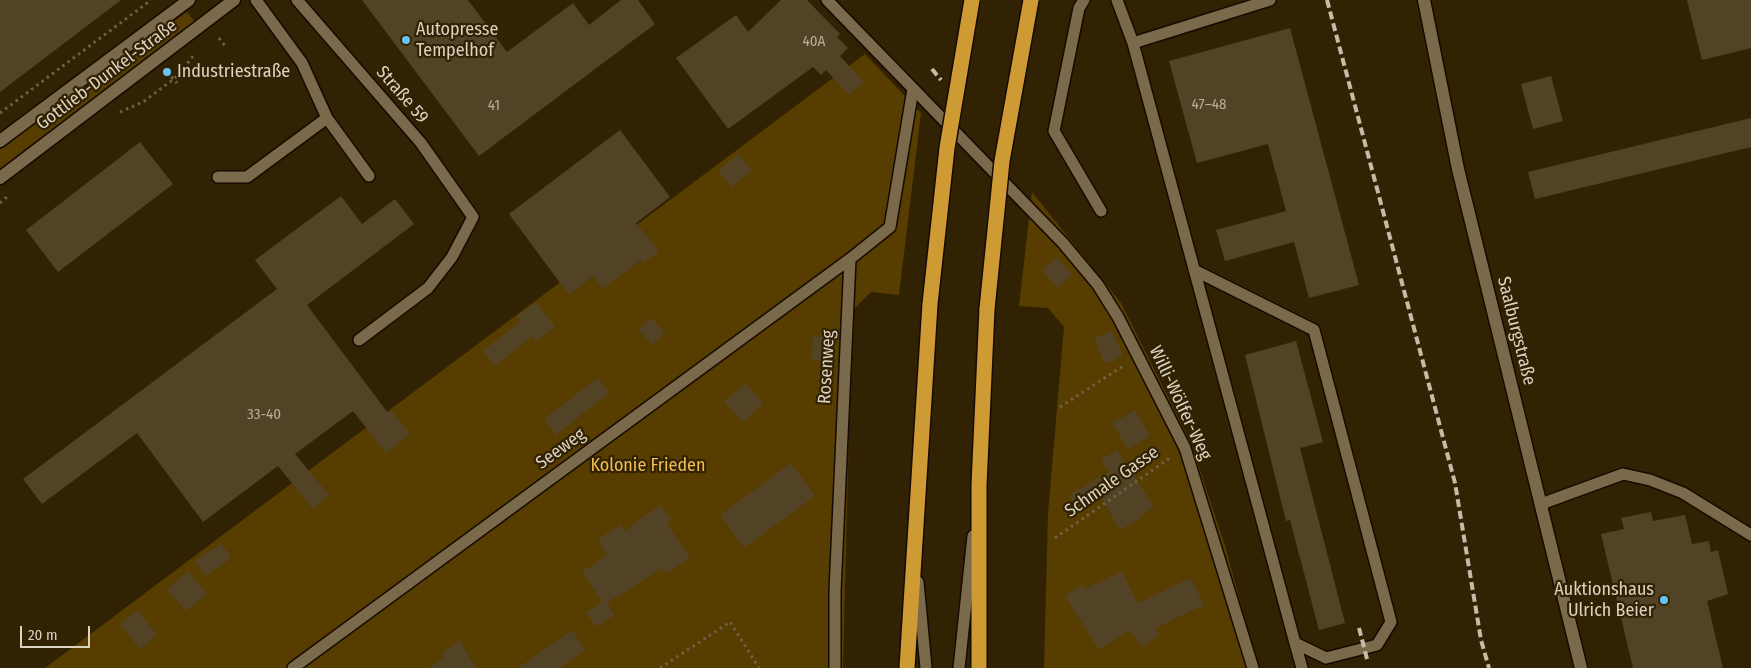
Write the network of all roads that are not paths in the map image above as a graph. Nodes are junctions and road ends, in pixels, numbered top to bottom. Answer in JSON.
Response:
{"nodes":[{"id":1,"x":189,"y":0,"type":"edge"},
{"id":2,"x":234,"y":0,"type":"edge"},
{"id":3,"x":256,"y":0,"type":"edge"},
{"id":4,"x":297,"y":0,"type":"edge"},
{"id":5,"x":826,"y":0,"type":"edge"},
{"id":6,"x":972,"y":0,"type":"edge"},
{"id":7,"x":1031,"y":0,"type":"edge"},
{"id":8,"x":1084,"y":0,"type":"edge"},
{"id":9,"x":1116,"y":0,"type":"edge"},
{"id":10,"x":1270,"y":0,"type":"edge"},
{"id":11,"x":1424,"y":0,"type":"edge"},
{"id":12,"x":1133,"y":43,"type":"junction"},
{"id":13,"x":913,"y":89,"type":"junction"},
{"id":14,"x":327,"y":118,"type":"junction"},
{"id":15,"x":0,"y":141,"type":"edge"},
{"id":16,"x":369,"y":176,"type":"dead end"},
{"id":17,"x":218,"y":177,"type":"dead end"},
{"id":18,"x":0,"y":178,"type":"edge"},
{"id":19,"x":1101,"y":211,"type":"dead end"},
{"id":20,"x":850,"y":259,"type":"junction"},
{"id":21,"x":1194,"y":270,"type":"junction"},
{"id":22,"x":360,"y":340,"type":"dead end"},
{"id":23,"x":978,"y":485,"type":"junction"},
{"id":24,"x":1541,"y":504,"type":"junction"},
{"id":25,"x":1751,"y":535,"type":"edge"},
{"id":26,"x":913,"y":540,"type":"junction"},
{"id":27,"x":1295,"y":643,"type":"junction"},
{"id":28,"x":293,"y":668,"type":"edge"},
{"id":29,"x":835,"y":668,"type":"edge"},
{"id":30,"x":907,"y":668,"type":"edge"},
{"id":31,"x":926,"y":668,"type":"edge"},
{"id":32,"x":959,"y":668,"type":"edge"},
{"id":33,"x":980,"y":668,"type":"edge"},
{"id":34,"x":1253,"y":668,"type":"edge"},
{"id":35,"x":1302,"y":668,"type":"edge"},
{"id":36,"x":1582,"y":668,"type":"edge"}],
"edges":[{"from":1,"to":15,"type":"street","name":"Gottlieb-Dunkel-Straße"},
{"from":2,"to":18,"type":"street","name":"Gottlieb-Dunkel-Straße"},
{"from":3,"to":14,"type":"lane"},
{"from":4,"to":22,"type":"lane","name":"Straße 59"},
{"from":5,"to":13,"type":"lane","name":"Willi-Wölfer-Weg"},
{"from":6,"to":26,"type":"highway","bridge":true},
{"from":7,"to":23,"type":"highway","bridge":true},
{"from":8,"to":19,"type":"lane"},
{"from":9,"to":12,"type":"lane"},
{"from":10,"to":12,"type":"lane"},
{"from":11,"to":24,"type":"street","name":"Saalburgstraße"},
{"from":12,"to":21,"type":"lane"},
{"from":13,"to":20,"type":"lane"},
{"from":13,"to":34,"type":"lane","name":"Willi-Wölfer-Weg"},
{"from":14,"to":16,"type":"lane"},
{"from":14,"to":17,"type":"lane"},
{"from":20,"to":28,"type":"lane","name":"Seeweg"},
{"from":20,"to":29,"type":"lane","name":"Rosenweg"},
{"from":21,"to":27,"type":"lane"},
{"from":21,"to":27,"type":"lane"},
{"from":23,"to":32,"type":"lane"},
{"from":23,"to":33,"type":"highway"},
{"from":24,"to":25,"type":"lane"},
{"from":24,"to":36,"type":"street","name":"Saalburgstraße"},
{"from":26,"to":30,"type":"highway"},
{"from":26,"to":31,"type":"lane"},
{"from":27,"to":35,"type":"lane"}]}
